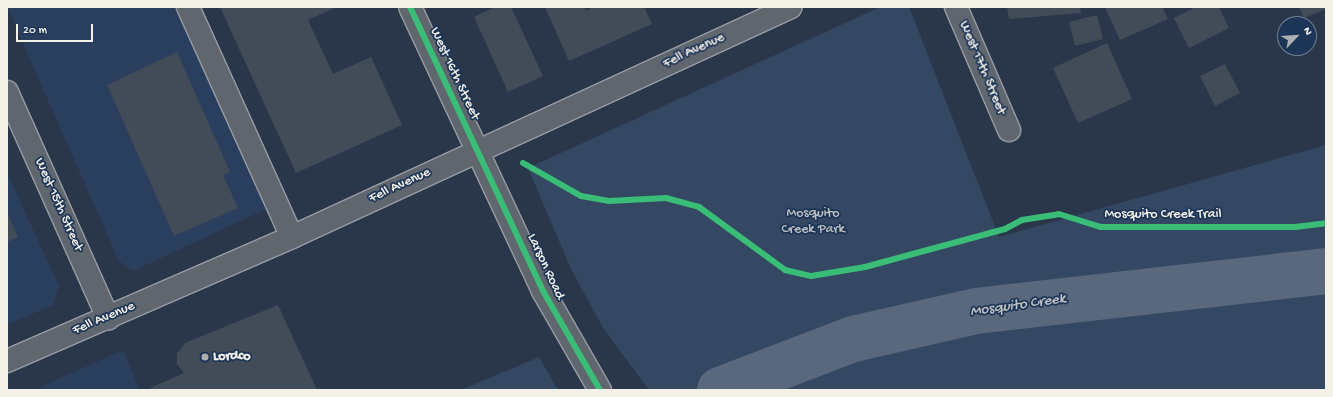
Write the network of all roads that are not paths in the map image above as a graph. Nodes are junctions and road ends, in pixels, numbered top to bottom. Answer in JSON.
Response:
{"nodes":[{"id":1,"x":188,"y":7,"type":"edge"},
{"id":2,"x":410,"y":7,"type":"edge"},
{"id":3,"x":956,"y":7,"type":"edge"},
{"id":4,"x":786,"y":8,"type":"edge"},
{"id":5,"x":7,"y":92,"type":"edge"},
{"id":6,"x":1008,"y":130,"type":"dead end"},
{"id":7,"x":476,"y":150,"type":"junction"},
{"id":8,"x":292,"y":237,"type":"junction"},
{"id":9,"x":108,"y":318,"type":"junction"},
{"id":10,"x":7,"y":361,"type":"edge"},
{"id":11,"x":597,"y":385,"type":"edge"}],
"edges":[{"from":1,"to":8,"type":"street"},
{"from":2,"to":7,"type":"street","name":"West 16th Street"},
{"from":3,"to":6,"type":"street","name":"West 17th Street"},
{"from":4,"to":7,"type":"street","name":"Fell Avenue"},
{"from":5,"to":9,"type":"street","name":"West 15th Street"},
{"from":7,"to":8,"type":"street","name":"Fell Avenue"},
{"from":7,"to":11,"type":"street","name":"Larson Road"},
{"from":8,"to":9,"type":"street","name":"Fell Avenue"},
{"from":9,"to":10,"type":"street","name":"Fell Avenue"}]}
